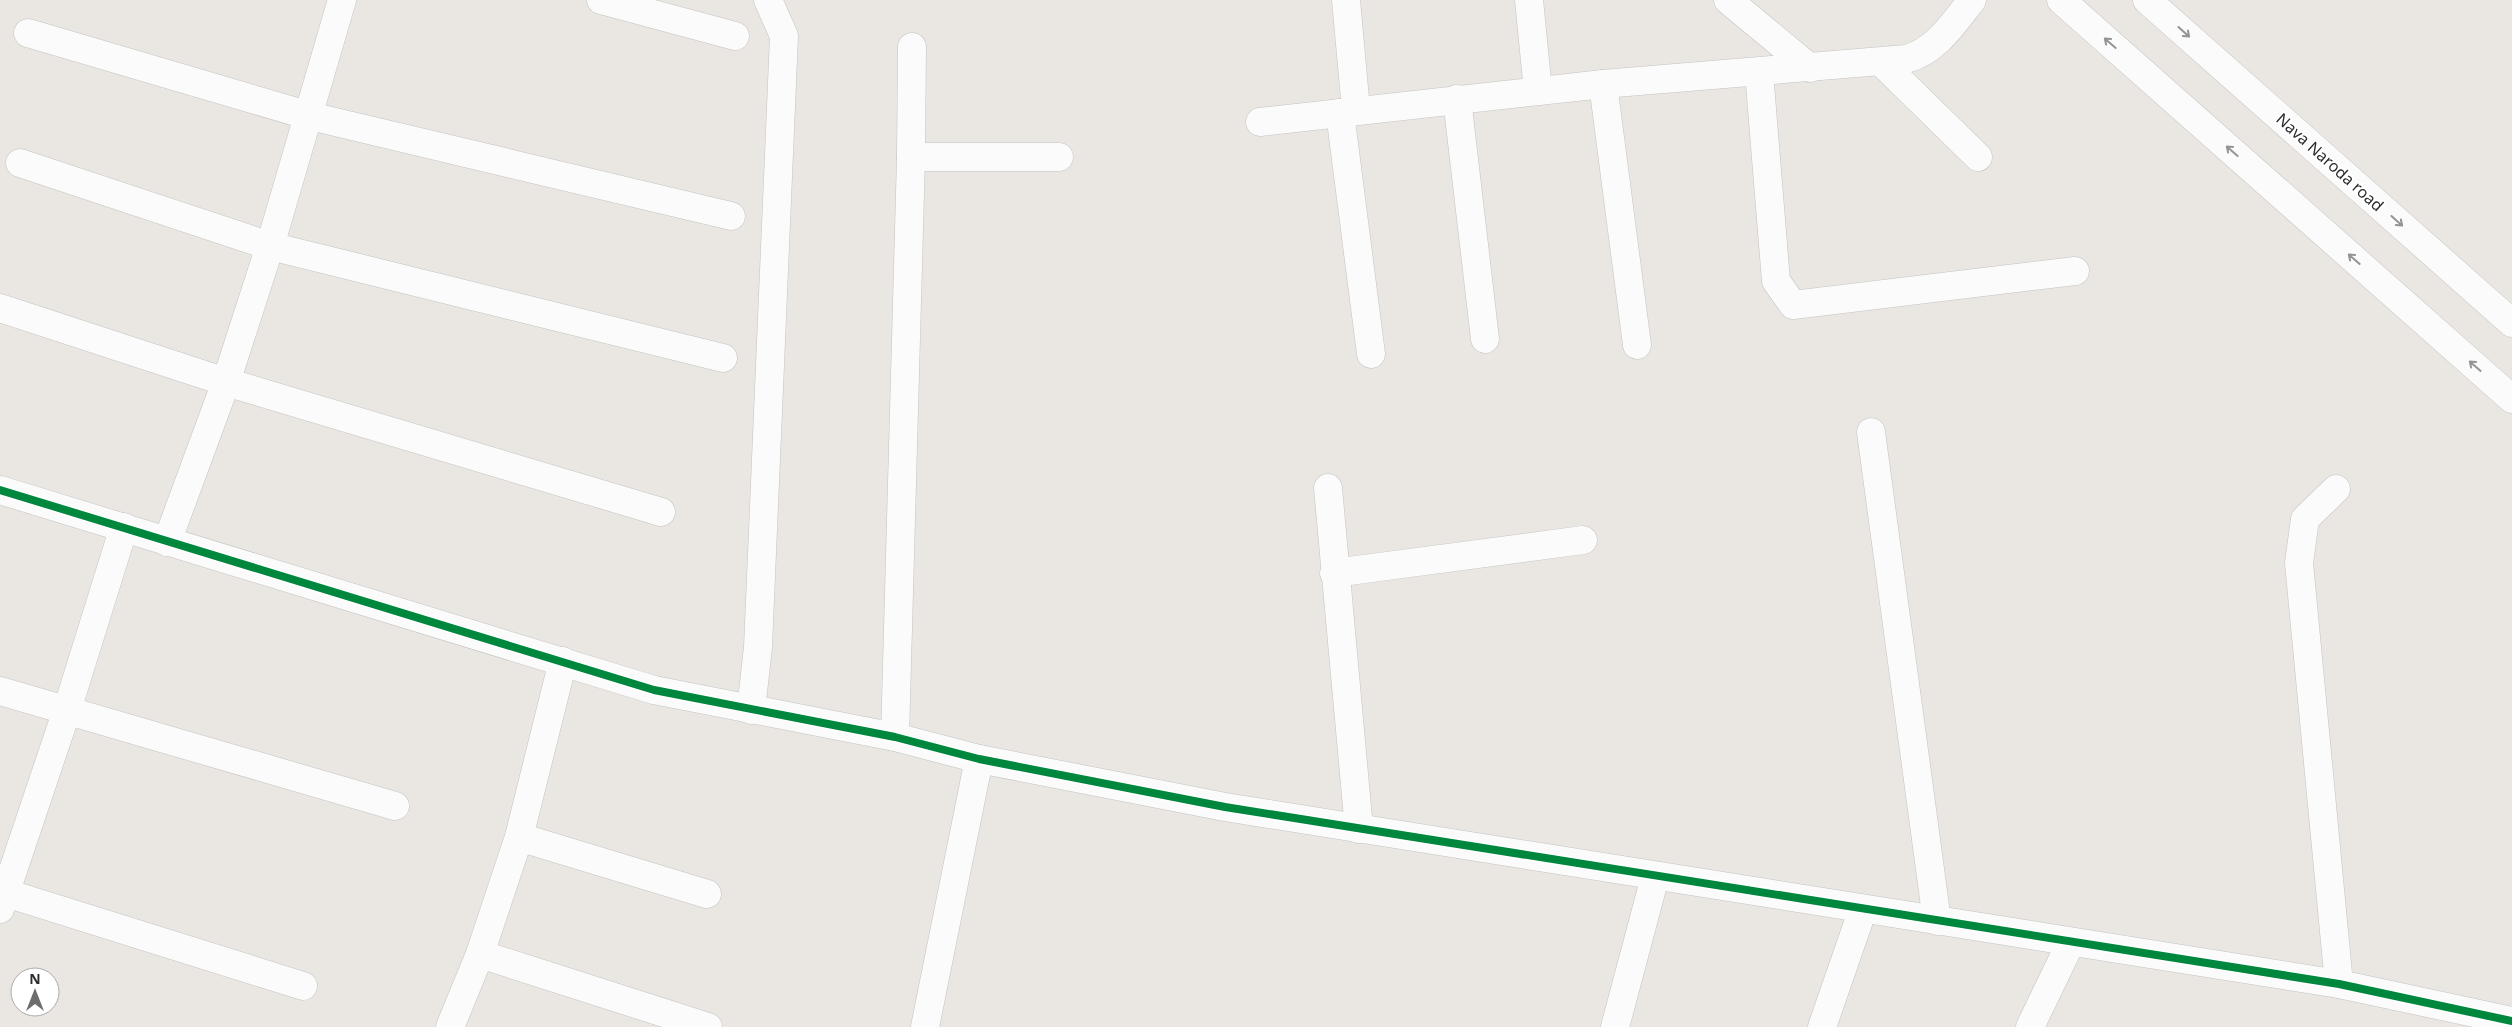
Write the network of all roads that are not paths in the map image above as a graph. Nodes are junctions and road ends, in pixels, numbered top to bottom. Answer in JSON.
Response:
{"nodes":[{"id":1,"x":342,"y":0,"type":"edge"},
{"id":2,"x":600,"y":0,"type":"edge"},
{"id":3,"x":768,"y":0,"type":"edge"},
{"id":4,"x":1346,"y":0,"type":"edge"},
{"id":5,"x":1529,"y":0,"type":"edge"},
{"id":6,"x":1728,"y":0,"type":"edge"},
{"id":7,"x":1972,"y":0,"type":"edge"},
{"id":8,"x":2061,"y":0,"type":"edge"},
{"id":9,"x":2147,"y":0,"type":"edge"},
{"id":10,"x":28,"y":34,"type":"dead end"},
{"id":11,"x":735,"y":36,"type":"dead end"},
{"id":12,"x":912,"y":48,"type":"dead end"},
{"id":13,"x":1882,"y":63,"type":"junction"},
{"id":14,"x":1810,"y":68,"type":"junction"},
{"id":15,"x":1759,"y":72,"type":"junction"},
{"id":16,"x":1604,"y":84,"type":"junction"},
{"id":17,"x":1538,"y":91,"type":"junction"},
{"id":18,"x":1457,"y":99,"type":"junction"},
{"id":19,"x":1348,"y":111,"type":"junction"},
{"id":20,"x":310,"y":116,"type":"junction"},
{"id":21,"x":1260,"y":122,"type":"dead end"},
{"id":22,"x":911,"y":157,"type":"junction"},
{"id":23,"x":1978,"y":157,"type":"dead end"},
{"id":24,"x":1059,"y":158,"type":"dead end"},
{"id":25,"x":20,"y":163,"type":"dead end"},
{"id":26,"x":731,"y":216,"type":"dead end"},
{"id":27,"x":270,"y":246,"type":"junction"},
{"id":28,"x":2075,"y":271,"type":"dead end"},
{"id":29,"x":0,"y":308,"type":"edge"},
{"id":30,"x":2512,"y":323,"type":"edge"},
{"id":31,"x":1485,"y":339,"type":"dead end"},
{"id":32,"x":1636,"y":345,"type":"dead end"},
{"id":33,"x":1371,"y":354,"type":"dead end"},
{"id":34,"x":723,"y":358,"type":"dead end"},
{"id":35,"x":226,"y":382,"type":"junction"},
{"id":36,"x":2512,"y":399,"type":"edge"},
{"id":37,"x":1871,"y":432,"type":"dead end"},
{"id":38,"x":1328,"y":488,"type":"dead end"},
{"id":39,"x":2336,"y":489,"type":"dead end"},
{"id":40,"x":0,"y":490,"type":"edge"},
{"id":41,"x":661,"y":512,"type":"dead end"},
{"id":42,"x":124,"y":527,"type":"junction"},
{"id":43,"x":1583,"y":540,"type":"dead end"},
{"id":44,"x":167,"y":542,"type":"junction"},
{"id":45,"x":1334,"y":573,"type":"junction"},
{"id":46,"x":563,"y":661,"type":"junction"},
{"id":47,"x":0,"y":691,"type":"edge"},
{"id":48,"x":67,"y":710,"type":"junction"},
{"id":49,"x":751,"y":710,"type":"junction"},
{"id":50,"x":895,"y":737,"type":"junction"},
{"id":51,"x":979,"y":759,"type":"junction"},
{"id":52,"x":395,"y":806,"type":"dead end"},
{"id":53,"x":1359,"y":829,"type":"junction"},
{"id":54,"x":519,"y":837,"type":"junction"},
{"id":55,"x":1655,"y":876,"type":"junction"},
{"id":56,"x":707,"y":894,"type":"dead end"},
{"id":57,"x":2,"y":898,"type":"edge"},
{"id":58,"x":1864,"y":910,"type":"junction"},
{"id":59,"x":1937,"y":921,"type":"junction"},
{"id":60,"x":2071,"y":942,"type":"junction"},
{"id":61,"x":480,"y":954,"type":"junction"},
{"id":62,"x":2339,"y":984,"type":"junction"},
{"id":63,"x":303,"y":986,"type":"dead end"},
{"id":64,"x":2512,"y":1021,"type":"edge"},
{"id":65,"x":450,"y":1027,"type":"edge"},
{"id":66,"x":708,"y":1027,"type":"edge"},
{"id":67,"x":925,"y":1027,"type":"edge"},
{"id":68,"x":1615,"y":1027,"type":"edge"},
{"id":69,"x":1822,"y":1027,"type":"edge"},
{"id":70,"x":2030,"y":1027,"type":"edge"}],
"edges":[{"from":1,"to":20,"type":"street"},
{"from":2,"to":11,"type":"street"},
{"from":3,"to":49,"type":"street"},
{"from":4,"to":19,"type":"street"},
{"from":5,"to":17,"type":"street"},
{"from":6,"to":14,"type":"street"},
{"from":7,"to":13,"type":"street"},
{"from":36,"to":8,"type":"street","one_way":true},
{"from":9,"to":30,"type":"street","name":"Nava Naroda road","one_way":true},
{"from":10,"to":20,"type":"street"},
{"from":12,"to":22,"type":"street"},
{"from":13,"to":14,"type":"street"},
{"from":13,"to":23,"type":"street"},
{"from":14,"to":15,"type":"street"},
{"from":15,"to":16,"type":"street"},
{"from":15,"to":28,"type":"street"},
{"from":16,"to":17,"type":"street"},
{"from":16,"to":32,"type":"street"},
{"from":17,"to":18,"type":"street"},
{"from":18,"to":19,"type":"street"},
{"from":18,"to":31,"type":"street"},
{"from":19,"to":21,"type":"street"},
{"from":19,"to":33,"type":"street"},
{"from":20,"to":26,"type":"street"},
{"from":20,"to":27,"type":"street"},
{"from":22,"to":24,"type":"street"},
{"from":22,"to":50,"type":"street"},
{"from":25,"to":27,"type":"street"},
{"from":27,"to":34,"type":"street"},
{"from":27,"to":35,"type":"street"},
{"from":29,"to":35,"type":"street"},
{"from":35,"to":41,"type":"street"},
{"from":35,"to":44,"type":"street"},
{"from":37,"to":59,"type":"street"},
{"from":38,"to":45,"type":"street"},
{"from":39,"to":62,"type":"street"},
{"from":40,"to":42,"type":"street"},
{"from":42,"to":44,"type":"street"},
{"from":42,"to":48,"type":"street"},
{"from":43,"to":45,"type":"street"},
{"from":44,"to":46,"type":"street"},
{"from":45,"to":53,"type":"street"},
{"from":46,"to":49,"type":"street"},
{"from":46,"to":54,"type":"street"},
{"from":47,"to":48,"type":"street"},
{"from":48,"to":52,"type":"street"},
{"from":48,"to":57,"type":"street"},
{"from":49,"to":50,"type":"street"},
{"from":50,"to":51,"type":"street"},
{"from":51,"to":53,"type":"street"},
{"from":51,"to":67,"type":"street"},
{"from":53,"to":55,"type":"street"},
{"from":54,"to":56,"type":"street"},
{"from":54,"to":61,"type":"street"},
{"from":55,"to":58,"type":"street"},
{"from":55,"to":68,"type":"street"},
{"from":57,"to":63,"type":"street"},
{"from":58,"to":59,"type":"street"},
{"from":58,"to":69,"type":"street"},
{"from":59,"to":60,"type":"street"},
{"from":60,"to":62,"type":"street"},
{"from":60,"to":70,"type":"street"},
{"from":61,"to":65,"type":"street"},
{"from":61,"to":66,"type":"street"},
{"from":62,"to":64,"type":"street"}]}
